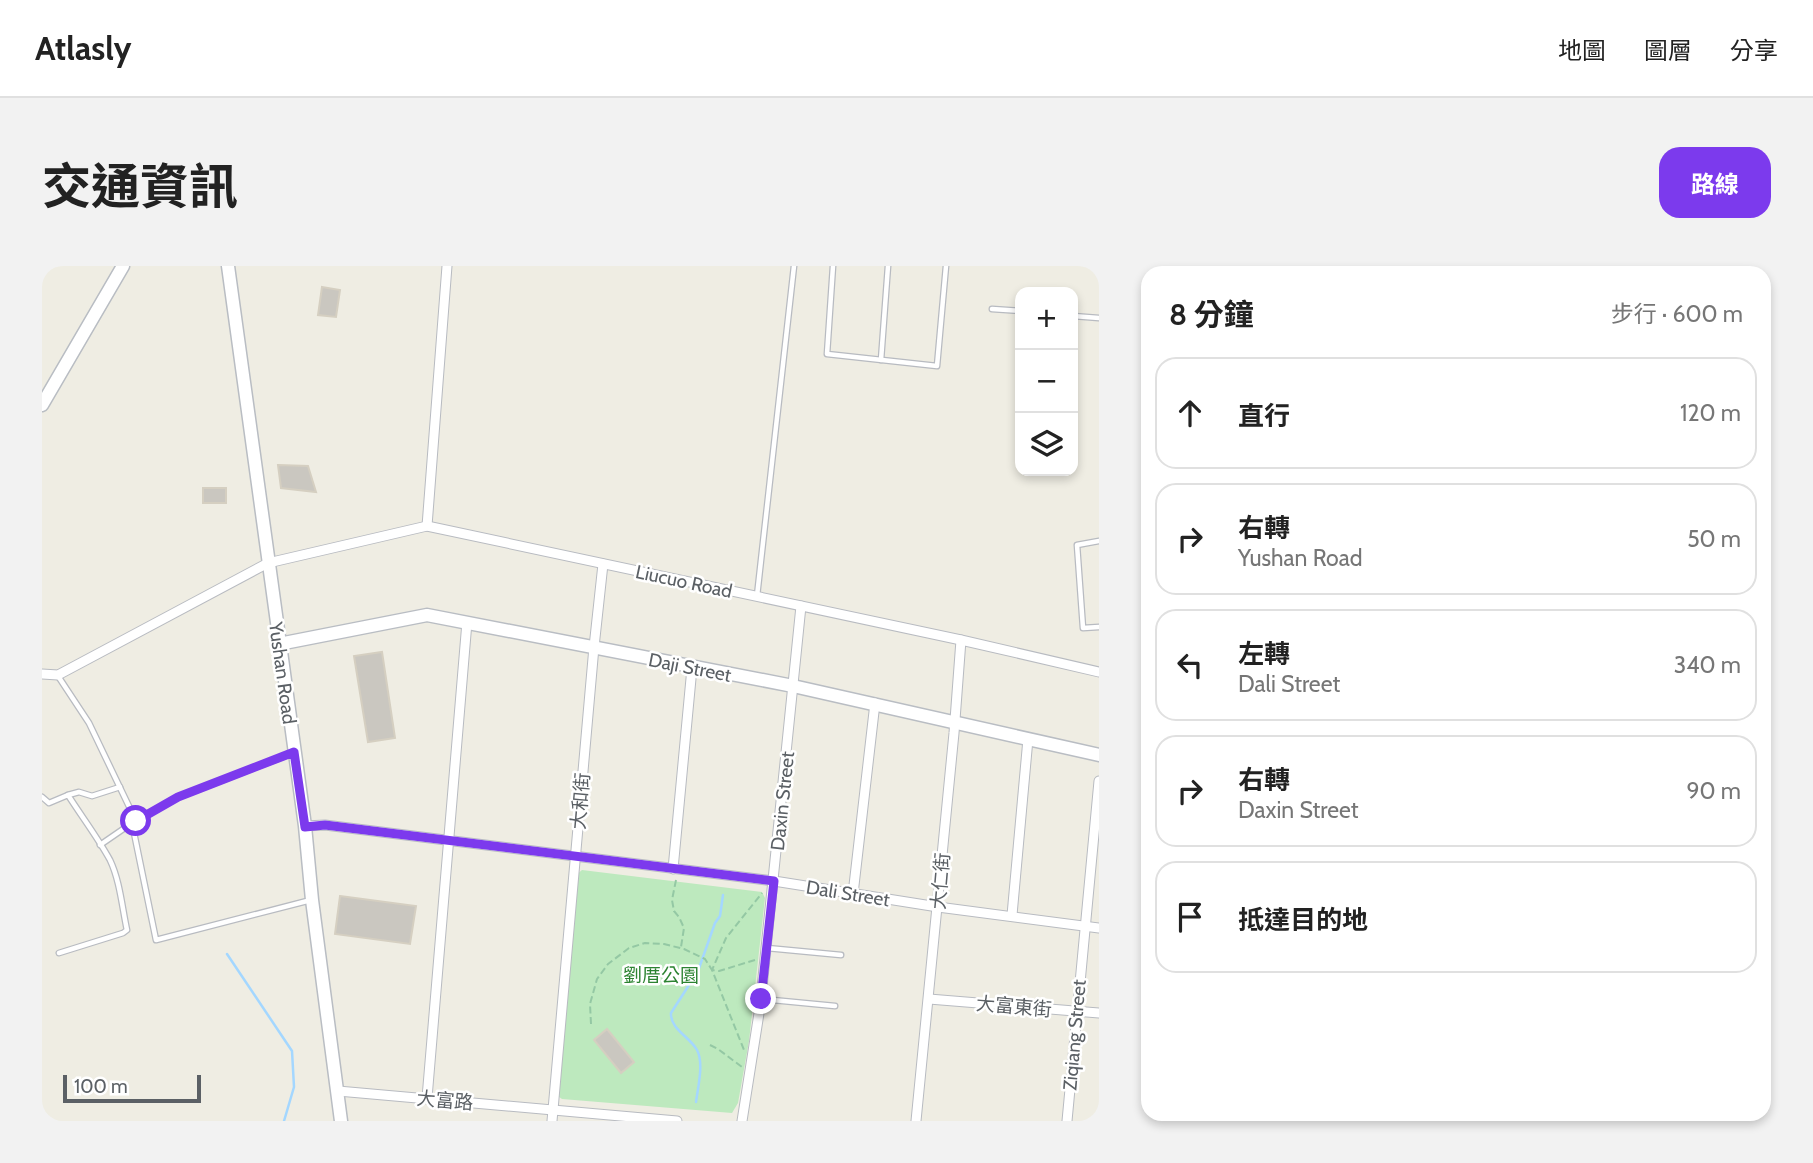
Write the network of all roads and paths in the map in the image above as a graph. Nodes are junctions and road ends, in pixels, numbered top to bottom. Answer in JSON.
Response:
{"nodes":[{"id":1,"x":123,"y":266,"type":"edge"},
{"id":2,"x":228,"y":266,"type":"edge"},
{"id":3,"x":447,"y":266,"type":"edge"},
{"id":4,"x":794,"y":266,"type":"edge"},
{"id":5,"x":833,"y":266,"type":"edge"},
{"id":6,"x":888,"y":266,"type":"edge"},
{"id":7,"x":946,"y":266,"type":"edge"},
{"id":8,"x":992,"y":309,"type":"dead end"},
{"id":9,"x":1015,"y":311,"type":"edge"},
{"id":10,"x":1078,"y":316,"type":"edge"},
{"id":11,"x":1099,"y":318,"type":"edge"},
{"id":12,"x":881,"y":360,"type":"junction"},
{"id":13,"x":42,"y":405,"type":"edge"},
{"id":14,"x":427,"y":526,"type":"junction"},
{"id":15,"x":1099,"y":541,"type":"edge"},
{"id":16,"x":268,"y":563,"type":"junction"},
{"id":17,"x":603,"y":564,"type":"junction"},
{"id":18,"x":757,"y":597,"type":"junction"},
{"id":19,"x":801,"y":606,"type":"junction"},
{"id":20,"x":467,"y":622,"type":"junction"},
{"id":21,"x":1099,"y":627,"type":"edge"},
{"id":22,"x":961,"y":640,"type":"junction"},
{"id":23,"x":279,"y":644,"type":"junction"},
{"id":24,"x":594,"y":647,"type":"junction"},
{"id":25,"x":692,"y":668,"type":"junction"},
{"id":26,"x":1099,"y":672,"type":"edge"},
{"id":27,"x":42,"y":674,"type":"edge"},
{"id":28,"x":58,"y":675,"type":"junction"},
{"id":29,"x":793,"y":686,"type":"junction"},
{"id":30,"x":875,"y":704,"type":"junction"},
{"id":31,"x":955,"y":722,"type":"junction"},
{"id":32,"x":1028,"y":739,"type":"junction"},
{"id":33,"x":294,"y":752,"type":"junction"},
{"id":34,"x":1099,"y":755,"type":"edge"},
{"id":35,"x":1099,"y":781,"type":"edge"},
{"id":36,"x":120,"y":787,"type":"junction"},
{"id":37,"x":68,"y":795,"type":"junction"},
{"id":38,"x":42,"y":797,"type":"edge"},
{"id":39,"x":134,"y":822,"type":"junction"},
{"id":40,"x":305,"y":827,"type":"junction"},
{"id":41,"x":448,"y":841,"type":"junction"},
{"id":42,"x":100,"y":845,"type":"junction"},
{"id":43,"x":576,"y":856,"type":"junction"},
{"id":44,"x":675,"y":869,"type":"junction"},
{"id":45,"x":774,"y":881,"type":"junction"},
{"id":46,"x":764,"y":891,"type":"dead end"},
{"id":47,"x":853,"y":894,"type":"junction"},
{"id":48,"x":312,"y":900,"type":"junction"},
{"id":49,"x":938,"y":907,"type":"junction"},
{"id":50,"x":1012,"y":915,"type":"junction"},
{"id":51,"x":1084,"y":926,"type":"junction"},
{"id":52,"x":1099,"y":928,"type":"edge"},
{"id":53,"x":681,"y":948,"type":"junction"},
{"id":54,"x":766,"y":948,"type":"junction"},
{"id":55,"x":59,"y":953,"type":"dead end"},
{"id":56,"x":841,"y":955,"type":"dead end"},
{"id":57,"x":756,"y":960,"type":"dead end"},
{"id":58,"x":712,"y":970,"type":"junction"},
{"id":59,"x":761,"y":999,"type":"junction"},
{"id":60,"x":929,"y":999,"type":"junction"},
{"id":61,"x":835,"y":1006,"type":"dead end"},
{"id":62,"x":1076,"y":1011,"type":"junction"},
{"id":63,"x":1099,"y":1013,"type":"edge"},
{"id":64,"x":591,"y":1024,"type":"dead end"},
{"id":65,"x":710,"y":1045,"type":"dead end"},
{"id":66,"x":745,"y":1053,"type":"dead end"},
{"id":67,"x":744,"y":1060,"type":"dead end"},
{"id":68,"x":338,"y":1091,"type":"junction"},
{"id":69,"x":427,"y":1098,"type":"junction"},
{"id":70,"x":554,"y":1110,"type":"junction"},
{"id":71,"x":648,"y":1120,"type":"edge"},
{"id":72,"x":341,"y":1121,"type":"edge"},
{"id":73,"x":552,"y":1121,"type":"edge"},
{"id":74,"x":677,"y":1121,"type":"edge"},
{"id":75,"x":742,"y":1121,"type":"edge"},
{"id":76,"x":916,"y":1121,"type":"edge"},
{"id":77,"x":1067,"y":1121,"type":"edge"}],
"edges":[{"from":1,"to":13,"type":"street"},
{"from":2,"to":16,"type":"street","name":"Yushan Road"},
{"from":3,"to":14,"type":"street"},
{"from":4,"to":18,"type":"lane"},
{"from":5,"to":12,"type":"lane"},
{"from":6,"to":12,"type":"lane"},
{"from":7,"to":12,"type":"lane"},
{"from":8,"to":9,"type":"lane"},
{"from":10,"to":11,"type":"lane"},
{"from":14,"to":16,"type":"street","name":"Liucuo Road"},
{"from":14,"to":17,"type":"street","name":"Liucuo Road"},
{"from":15,"to":21,"type":"lane"},
{"from":16,"to":23,"type":"street","name":"Yushan Road"},
{"from":16,"to":28,"type":"street","name":"Liucuo Road"},
{"from":17,"to":18,"type":"street","name":"Liucuo Road"},
{"from":17,"to":24,"type":"street","name":"大和街"},
{"from":18,"to":19,"type":"street","name":"Liucuo Road"},
{"from":19,"to":22,"type":"street","name":"Liucuo Road"},
{"from":19,"to":29,"type":"street","name":"Daxin Street"},
{"from":20,"to":23,"type":"street","name":"Daji Street"},
{"from":20,"to":24,"type":"street","name":"Daji Street"},
{"from":20,"to":41,"type":"street"},
{"from":22,"to":26,"type":"street","name":"Liucuo Road"},
{"from":22,"to":31,"type":"street","name":"大仁街"},
{"from":23,"to":33,"type":"street","name":"Yushan Road"},
{"from":24,"to":25,"type":"street","name":"Daji Street"},
{"from":24,"to":43,"type":"street","name":"大和街"},
{"from":25,"to":29,"type":"street","name":"Daji Street"},
{"from":25,"to":44,"type":"street"},
{"from":27,"to":28,"type":"street"},
{"from":28,"to":36,"type":"lane"},
{"from":29,"to":30,"type":"street","name":"Daji Street"},
{"from":29,"to":45,"type":"street","name":"Daxin Street"},
{"from":30,"to":31,"type":"street","name":"Daji Street"},
{"from":30,"to":47,"type":"street"},
{"from":31,"to":32,"type":"street","name":"Daji Street"},
{"from":31,"to":49,"type":"street","name":"大仁街"},
{"from":32,"to":34,"type":"street","name":"Daji Street"},
{"from":32,"to":50,"type":"street"},
{"from":33,"to":39,"type":"lane"},
{"from":33,"to":40,"type":"street","name":"Yushan Road"},
{"from":35,"to":51,"type":"street","name":"Ziqiang Street"},
{"from":36,"to":37,"type":"lane"},
{"from":36,"to":39,"type":"lane"},
{"from":37,"to":38,"type":"lane"},
{"from":37,"to":42,"type":"lane"},
{"from":39,"to":42,"type":"lane"},
{"from":39,"to":48,"type":"lane"},
{"from":40,"to":41,"type":"street","name":"Dali Street"},
{"from":40,"to":48,"type":"street","name":"Yushan Road"},
{"from":41,"to":43,"type":"street","name":"Dali Street"},
{"from":41,"to":69,"type":"street"},
{"from":42,"to":55,"type":"lane"},
{"from":43,"to":44,"type":"street","name":"Dali Street"},
{"from":43,"to":70,"type":"street","name":"大和街"},
{"from":44,"to":45,"type":"street","name":"Dali Street"},
{"from":44,"to":53,"type":"path"},
{"from":45,"to":47,"type":"street","name":"Dali Street"},
{"from":45,"to":54,"type":"street","name":"Daxin Street"},
{"from":46,"to":58,"type":"path"},
{"from":47,"to":49,"type":"street","name":"Dali Street"},
{"from":48,"to":68,"type":"street","name":"Yushan Road"},
{"from":49,"to":50,"type":"street","name":"Dali Street"},
{"from":49,"to":60,"type":"street","name":"大仁街"},
{"from":50,"to":51,"type":"street","name":"Dali Street"},
{"from":51,"to":52,"type":"street","name":"Dali Street"},
{"from":51,"to":62,"type":"street","name":"Ziqiang Street"},
{"from":53,"to":58,"type":"path"},
{"from":53,"to":64,"type":"path"},
{"from":54,"to":56,"type":"lane"},
{"from":54,"to":59,"type":"street","name":"Daxin Street"},
{"from":57,"to":58,"type":"path"},
{"from":58,"to":66,"type":"path"},
{"from":59,"to":61,"type":"lane"},
{"from":59,"to":75,"type":"street","name":"Daxin Street"},
{"from":60,"to":62,"type":"street","name":"大富東街"},
{"from":60,"to":76,"type":"street","name":"大仁街"},
{"from":62,"to":63,"type":"street","name":"大富東街"},
{"from":62,"to":77,"type":"street","name":"Ziqiang Street"},
{"from":65,"to":67,"type":"path"},
{"from":68,"to":69,"type":"street","name":"大富路"},
{"from":68,"to":72,"type":"street","name":"Yushan Road"},
{"from":69,"to":70,"type":"street","name":"大富路"},
{"from":70,"to":71,"type":"street","name":"大富路"},
{"from":70,"to":73,"type":"street","name":"大和街"},
{"from":71,"to":74,"type":"street","name":"大富路"}]}
